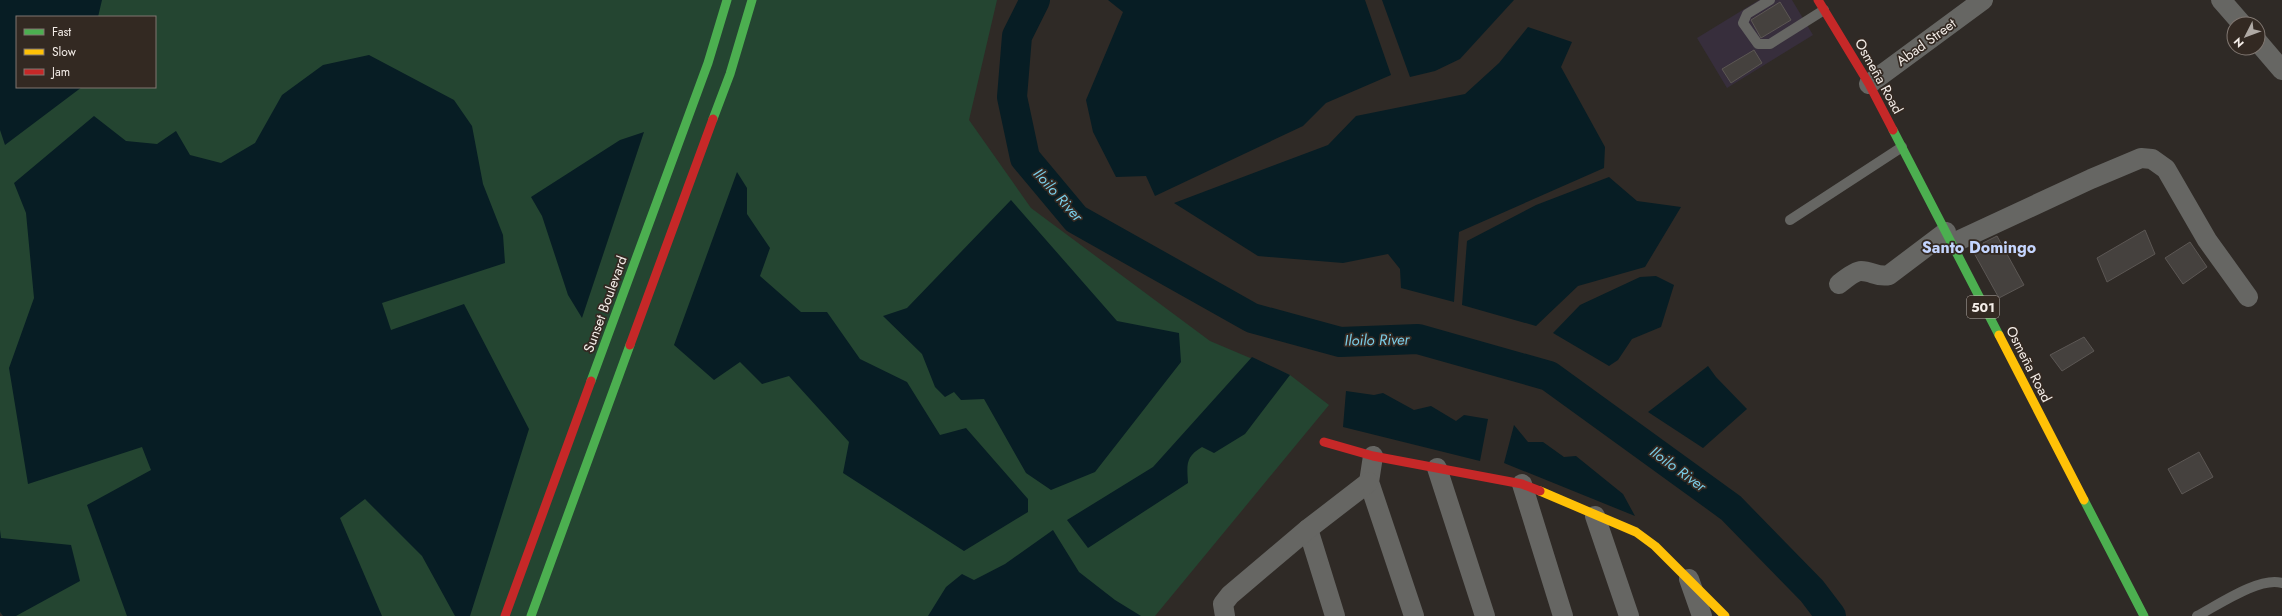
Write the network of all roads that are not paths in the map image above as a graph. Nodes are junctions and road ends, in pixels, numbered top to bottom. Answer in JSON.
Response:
{"nodes":[{"id":1,"x":727,"y":0,"type":"edge"},
{"id":2,"x":752,"y":0,"type":"edge"},
{"id":3,"x":1770,"y":0,"type":"edge"},
{"id":4,"x":1818,"y":0,"type":"edge"},
{"id":5,"x":1983,"y":0,"type":"edge"},
{"id":6,"x":2221,"y":0,"type":"edge"},
{"id":7,"x":1824,"y":10,"type":"junction"},
{"id":8,"x":2235,"y":16,"type":"edge"},
{"id":9,"x":2266,"y":51,"type":"edge"},
{"id":10,"x":2282,"y":70,"type":"edge"},
{"id":11,"x":1869,"y":84,"type":"junction"},
{"id":12,"x":698,"y":127,"type":"junction"},
{"id":13,"x":1902,"y":147,"type":"junction"},
{"id":14,"x":1790,"y":220,"type":"dead end"},
{"id":15,"x":1948,"y":238,"type":"junction"},
{"id":16,"x":1839,"y":284,"type":"dead end"},
{"id":17,"x":2248,"y":297,"type":"dead end"},
{"id":18,"x":1324,"y":442,"type":"dead end"},
{"id":19,"x":1373,"y":456,"type":"junction"},
{"id":20,"x":1437,"y":468,"type":"junction"},
{"id":21,"x":1369,"y":482,"type":"junction"},
{"id":22,"x":1522,"y":484,"type":"junction"},
{"id":23,"x":1595,"y":516,"type":"junction"},
{"id":24,"x":1308,"y":530,"type":"junction"},
{"id":25,"x":1689,"y":578,"type":"junction"},
{"id":26,"x":2282,"y":583,"type":"edge"},
{"id":27,"x":505,"y":616,"type":"edge"},
{"id":28,"x":531,"y":616,"type":"edge"},
{"id":29,"x":1225,"y":616,"type":"edge"},
{"id":30,"x":1335,"y":616,"type":"edge"},
{"id":31,"x":1414,"y":616,"type":"edge"},
{"id":32,"x":1485,"y":616,"type":"edge"},
{"id":33,"x":1562,"y":616,"type":"edge"},
{"id":34,"x":1629,"y":616,"type":"edge"},
{"id":35,"x":1702,"y":616,"type":"edge"},
{"id":36,"x":1725,"y":616,"type":"edge"},
{"id":37,"x":2144,"y":616,"type":"edge"},
{"id":38,"x":2197,"y":616,"type":"edge"}],
"edges":[{"from":1,"to":12,"type":"main road","name":"Sunset Boulevard"},
{"from":2,"to":12,"type":"main road","name":"Sunset Boulevard"},
{"from":3,"to":7,"type":"lane"},
{"from":4,"to":7,"type":"main road","name":"Osmeña Road","number":"501"},
{"from":5,"to":11,"type":"street","name":"Abad Street"},
{"from":6,"to":8,"type":"street"},
{"from":7,"to":11,"type":"main road","name":"Osmeña Road","number":"501"},
{"from":9,"to":10,"type":"street"},
{"from":11,"to":13,"type":"main road","name":"Osmeña Road","number":"501"},
{"from":12,"to":27,"type":"main road","name":"Sunset Boulevard"},
{"from":12,"to":28,"type":"main road","name":"Sunset Boulevard"},
{"from":13,"to":14,"type":"lane"},
{"from":13,"to":15,"type":"main road","name":"Osmeña Road","number":"501"},
{"from":15,"to":16,"type":"street"},
{"from":15,"to":17,"type":"street"},
{"from":15,"to":37,"type":"main road","name":"Osmeña Road","number":"501"},
{"from":18,"to":19,"type":"main road"},
{"from":19,"to":20,"type":"main road"},
{"from":19,"to":21,"type":"street"},
{"from":20,"to":22,"type":"main road"},
{"from":20,"to":32,"type":"street"},
{"from":21,"to":24,"type":"street"},
{"from":21,"to":31,"type":"street"},
{"from":22,"to":23,"type":"main road"},
{"from":22,"to":33,"type":"street"},
{"from":23,"to":25,"type":"main road"},
{"from":23,"to":34,"type":"street"},
{"from":24,"to":29,"type":"street"},
{"from":24,"to":30,"type":"street"},
{"from":25,"to":35,"type":"street"},
{"from":25,"to":36,"type":"main road"},
{"from":26,"to":38,"type":"lane"}]}
